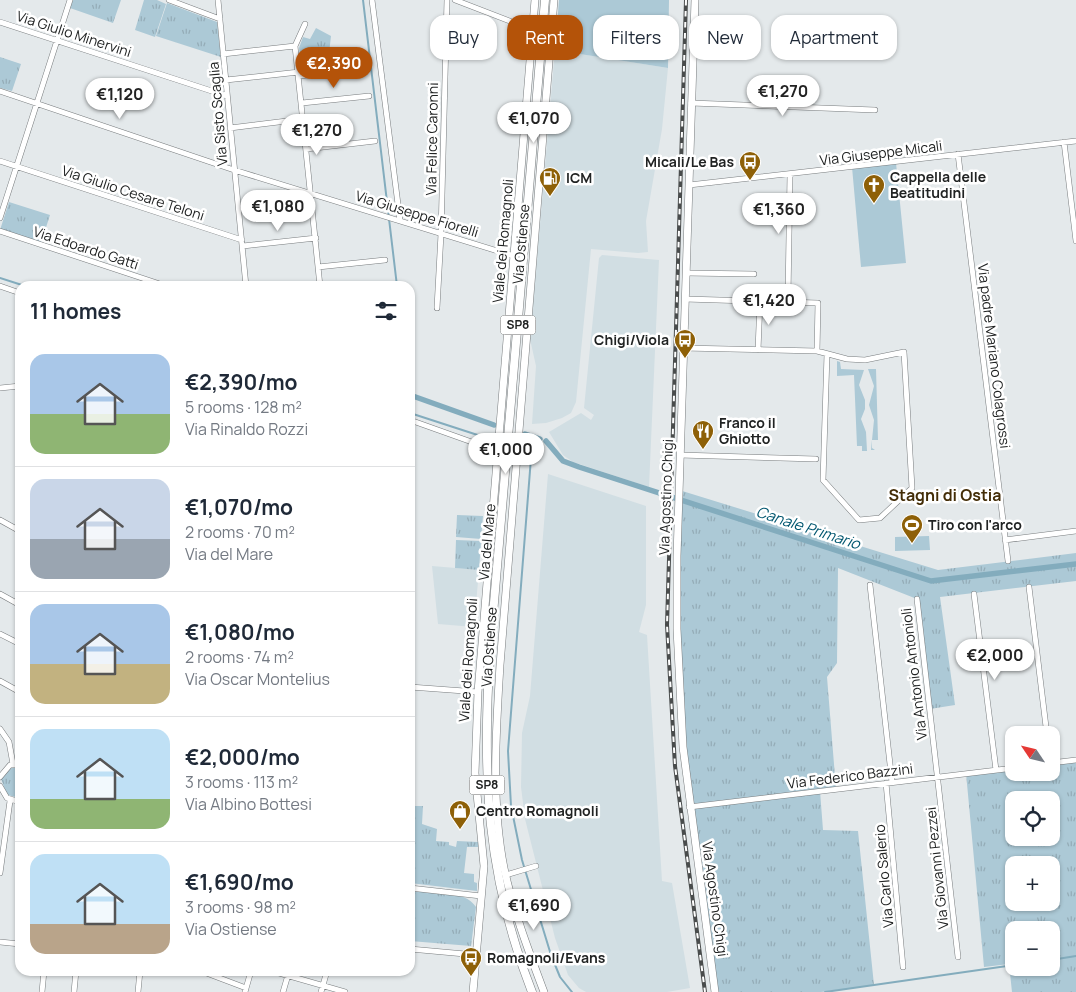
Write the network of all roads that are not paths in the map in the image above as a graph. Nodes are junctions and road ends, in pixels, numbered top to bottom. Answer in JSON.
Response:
{"nodes":[{"id":1,"x":70,"y":0,"type":"edge"},
{"id":2,"x":169,"y":0,"type":"edge"},
{"id":3,"x":218,"y":0,"type":"edge"},
{"id":4,"x":372,"y":0,"type":"edge"},
{"id":5,"x":447,"y":0,"type":"edge"},
{"id":6,"x":455,"y":0,"type":"edge"},
{"id":7,"x":535,"y":0,"type":"edge"},
{"id":8,"x":545,"y":0,"type":"edge"},
{"id":9,"x":554,"y":0,"type":"edge"},
{"id":10,"x":695,"y":0,"type":"edge"},
{"id":11,"x":534,"y":15,"type":"edge"},
{"id":12,"x":220,"y":19,"type":"junction"},
{"id":13,"x":507,"y":20,"type":"edge"},
{"id":14,"x":0,"y":22,"type":"edge"},
{"id":15,"x":305,"y":24,"type":"dead end"},
{"id":16,"x":57,"y":40,"type":"junction"},
{"id":17,"x":295,"y":46,"type":"junction"},
{"id":18,"x":223,"y":54,"type":"junction"},
{"id":19,"x":530,"y":60,"type":"edge"},
{"id":20,"x":368,"y":69,"type":"dead end"},
{"id":21,"x":299,"y":74,"type":"junction"},
{"id":22,"x":226,"y":80,"type":"junction"},
{"id":23,"x":0,"y":91,"type":"edge"},
{"id":24,"x":227,"y":96,"type":"junction"},
{"id":25,"x":369,"y":96,"type":"dead end"},
{"id":26,"x":36,"y":103,"type":"junction"},
{"id":27,"x":302,"y":103,"type":"junction"},
{"id":28,"x":691,"y":104,"type":"junction"},
{"id":29,"x":875,"y":110,"type":"dead end"},
{"id":30,"x":303,"y":119,"type":"junction"},
{"id":31,"x":230,"y":128,"type":"junction"},
{"id":32,"x":375,"y":141,"type":"dead end"},
{"id":33,"x":1076,"y":141,"type":"edge"},
{"id":34,"x":1064,"y":142,"type":"junction"},
{"id":35,"x":306,"y":149,"type":"junction"},
{"id":36,"x":958,"y":154,"type":"junction"},
{"id":37,"x":0,"y":161,"type":"edge"},
{"id":38,"x":16,"y":166,"type":"junction"},
{"id":39,"x":234,"y":170,"type":"junction"},
{"id":40,"x":790,"y":175,"type":"junction"},
{"id":41,"x":689,"y":185,"type":"junction"},
{"id":42,"x":311,"y":193,"type":"junction"},
{"id":43,"x":0,"y":218,"type":"edge"},
{"id":44,"x":400,"y":220,"type":"junction"},
{"id":45,"x":0,"y":231,"type":"edge"},
{"id":46,"x":441,"y":234,"type":"junction"},
{"id":47,"x":316,"y":238,"type":"junction"},
{"id":48,"x":1076,"y":241,"type":"edge"},
{"id":49,"x":242,"y":243,"type":"junction"},
{"id":50,"x":514,"y":256,"type":"junction"},
{"id":51,"x":385,"y":260,"type":"dead end"},
{"id":52,"x":318,"y":267,"type":"junction"},
{"id":53,"x":686,"y":273,"type":"junction"},
{"id":54,"x":754,"y":274,"type":"dead end"},
{"id":55,"x":151,"y":281,"type":"edge"},
{"id":56,"x":246,"y":281,"type":"edge"},
{"id":57,"x":319,"y":281,"type":"edge"},
{"id":58,"x":0,"y":286,"type":"edge"},
{"id":59,"x":15,"y":291,"type":"edge"},
{"id":60,"x":788,"y":296,"type":"dead end"},
{"id":61,"x":685,"y":299,"type":"junction"},
{"id":62,"x":760,"y":301,"type":"junction"},
{"id":63,"x":437,"y":308,"type":"dead end"},
{"id":64,"x":683,"y":348,"type":"junction"},
{"id":65,"x":758,"y":350,"type":"junction"},
{"id":66,"x":817,"y":351,"type":"junction"},
{"id":67,"x":827,"y":354,"type":"junction"},
{"id":68,"x":15,"y":386,"type":"edge"},
{"id":69,"x":0,"y":388,"type":"edge"},
{"id":70,"x":415,"y":422,"type":"edge"},
{"id":71,"x":497,"y":451,"type":"junction"},
{"id":72,"x":680,"y":455,"type":"junction"},
{"id":73,"x":816,"y":459,"type":"dead end"},
{"id":74,"x":0,"y":520,"type":"edge"},
{"id":75,"x":15,"y":528,"type":"edge"},
{"id":76,"x":1076,"y":531,"type":"edge"},
{"id":77,"x":1006,"y":540,"type":"junction"},
{"id":78,"x":1008,"y":561,"type":"dead end"},
{"id":79,"x":870,"y":585,"type":"dead end"},
{"id":80,"x":1030,"y":586,"type":"dead end"},
{"id":81,"x":0,"y":594,"type":"edge"},
{"id":82,"x":974,"y":594,"type":"dead end"},
{"id":83,"x":917,"y":599,"type":"dead end"},
{"id":84,"x":15,"y":602,"type":"edge"},
{"id":85,"x":0,"y":634,"type":"edge"},
{"id":86,"x":15,"y":642,"type":"edge"},
{"id":87,"x":0,"y":681,"type":"edge"},
{"id":88,"x":15,"y":687,"type":"edge"},
{"id":89,"x":415,"y":687,"type":"edge"},
{"id":90,"x":478,"y":692,"type":"junction"},
{"id":91,"x":1046,"y":726,"type":"edge"},
{"id":92,"x":0,"y":729,"type":"edge"},
{"id":93,"x":1076,"y":760,"type":"edge"},
{"id":94,"x":1060,"y":762,"type":"edge"},
{"id":95,"x":13,"y":764,"type":"joint"},
{"id":96,"x":1005,"y":769,"type":"edge"},
{"id":97,"x":996,"y":770,"type":"junction"},
{"id":98,"x":938,"y":776,"type":"junction"},
{"id":99,"x":0,"y":777,"type":"edge"},
{"id":100,"x":889,"y":782,"type":"junction"},
{"id":101,"x":0,"y":786,"type":"edge"},
{"id":102,"x":10,"y":801,"type":"junction"},
{"id":103,"x":15,"y":802,"type":"edge"},
{"id":104,"x":689,"y":807,"type":"junction"},
{"id":105,"x":536,"y":866,"type":"dead end"},
{"id":106,"x":0,"y":873,"type":"edge"},
{"id":107,"x":506,"y":875,"type":"junction"},
{"id":108,"x":415,"y":889,"type":"edge"},
{"id":109,"x":481,"y":896,"type":"junction"},
{"id":110,"x":0,"y":942,"type":"edge"},
{"id":111,"x":15,"y":944,"type":"edge"},
{"id":112,"x":415,"y":949,"type":"edge"},
{"id":113,"x":476,"y":955,"type":"junction"},
{"id":114,"x":958,"y":957,"type":"dead end"},
{"id":115,"x":904,"y":967,"type":"dead end"},
{"id":116,"x":44,"y":976,"type":"edge"},
{"id":117,"x":76,"y":976,"type":"edge"},
{"id":118,"x":140,"y":976,"type":"edge"},
{"id":119,"x":213,"y":976,"type":"edge"},
{"id":120,"x":249,"y":976,"type":"edge"},
{"id":121,"x":288,"y":976,"type":"joint"},
{"id":122,"x":326,"y":976,"type":"edge"},
{"id":123,"x":323,"y":985,"type":"junction"},
{"id":124,"x":245,"y":990,"type":"edge"},
{"id":125,"x":42,"y":992,"type":"edge"},
{"id":126,"x":74,"y":992,"type":"edge"},
{"id":127,"x":138,"y":992,"type":"edge"},
{"id":128,"x":283,"y":992,"type":"edge"},
{"id":129,"x":321,"y":992,"type":"edge"},
{"id":130,"x":345,"y":992,"type":"edge"},
{"id":131,"x":472,"y":992,"type":"edge"},
{"id":132,"x":532,"y":992,"type":"edge"},
{"id":133,"x":544,"y":992,"type":"edge"},
{"id":134,"x":715,"y":992,"type":"edge"}],
"edges":[{"from":1,"to":16,"type":"street"},
{"from":2,"to":12,"type":"street"},
{"from":3,"to":12,"type":"street","name":"Via Sisto Scaglia"},
{"from":4,"to":44,"type":"street"},
{"from":5,"to":46,"type":"street","name":"Via Felice Caronni"},
{"from":6,"to":13,"type":"street"},
{"from":7,"to":11,"type":"main road","name":"Viale dei Romagnoli"},
{"from":8,"to":132,"type":"main road","name":"Via del Mare","number":"SP8"},
{"from":9,"to":107,"type":"main road","name":"Via Ostiense"},
{"from":10,"to":28,"type":"main road","name":"Via Agostino Chigi"},
{"from":12,"to":18,"type":"street","name":"Via Sisto Scaglia"},
{"from":14,"to":16,"type":"street","name":"Via Giulio Minervini"},
{"from":15,"to":17,"type":"street"},
{"from":16,"to":24,"type":"street","name":"Via Giulio Minervini"},
{"from":16,"to":26,"type":"street"},
{"from":17,"to":18,"type":"street"},
{"from":17,"to":21,"type":"street"},
{"from":18,"to":22,"type":"street","name":"Via Sisto Scaglia"},
{"from":19,"to":50,"type":"main road","name":"Viale dei Romagnoli"},
{"from":20,"to":21,"type":"street"},
{"from":21,"to":22,"type":"street"},
{"from":21,"to":27,"type":"street"},
{"from":22,"to":24,"type":"street","name":"Via Sisto Scaglia"},
{"from":23,"to":26,"type":"street","name":"Via Giuseppe Fiorelli"},
{"from":24,"to":31,"type":"street","name":"Via Sisto Scaglia"},
{"from":25,"to":27,"type":"street"},
{"from":26,"to":38,"type":"street"},
{"from":26,"to":39,"type":"street","name":"Via Giuseppe Fiorelli"},
{"from":27,"to":30,"type":"street"},
{"from":28,"to":29,"type":"street"},
{"from":28,"to":41,"type":"main road","name":"Via Agostino Chigi"},
{"from":30,"to":31,"type":"street"},
{"from":30,"to":35,"type":"street"},
{"from":31,"to":39,"type":"street","name":"Via Sisto Scaglia"},
{"from":32,"to":35,"type":"street"},
{"from":33,"to":34,"type":"street","name":"Via Giuseppe Micali"},
{"from":34,"to":36,"type":"street","name":"Via Giuseppe Micali"},
{"from":34,"to":48,"type":"street"},
{"from":35,"to":42,"type":"street"},
{"from":36,"to":40,"type":"street","name":"Via Giuseppe Micali"},
{"from":36,"to":77,"type":"street","name":"Via padre Mariano Colagrossi"},
{"from":37,"to":38,"type":"street","name":"Via Giulio Cesare Teloni"},
{"from":38,"to":43,"type":"street"},
{"from":38,"to":49,"type":"street","name":"Via Giulio Cesare Teloni"},
{"from":39,"to":42,"type":"street","name":"Via Giuseppe Fiorelli"},
{"from":39,"to":49,"type":"street","name":"Via Sisto Scaglia"},
{"from":40,"to":41,"type":"street","name":"Via Giuseppe Micali"},
{"from":40,"to":60,"type":"street"},
{"from":41,"to":53,"type":"main road","name":"Via Agostino Chigi"},
{"from":42,"to":44,"type":"street","name":"Via Giuseppe Fiorelli"},
{"from":42,"to":47,"type":"street"},
{"from":44,"to":46,"type":"street","name":"Via Giuseppe Fiorelli"},
{"from":45,"to":55,"type":"street","name":"Via Edoardo Gatti"},
{"from":46,"to":50,"type":"street","name":"Via Giuseppe Fiorelli"},
{"from":46,"to":63,"type":"street","name":"Via Felice Caronni"},
{"from":47,"to":49,"type":"street"},
{"from":47,"to":52,"type":"street"},
{"from":49,"to":56,"type":"street","name":"Via Sisto Scaglia"},
{"from":50,"to":71,"type":"main road","name":"Viale dei Romagnoli"},
{"from":51,"to":52,"type":"street"},
{"from":52,"to":57,"type":"street"},
{"from":53,"to":54,"type":"street"},
{"from":53,"to":61,"type":"main road","name":"Via Agostino Chigi"},
{"from":58,"to":59,"type":"street"},
{"from":61,"to":62,"type":"street"},
{"from":61,"to":64,"type":"main road","name":"Via Agostino Chigi"},
{"from":62,"to":65,"type":"street"},
{"from":62,"to":66,"type":"street"},
{"from":64,"to":65,"type":"street"},
{"from":64,"to":72,"type":"main road","name":"Via Agostino Chigi"},
{"from":65,"to":66,"type":"street"},
{"from":66,"to":67,"type":"street"},
{"from":67,"to":67,"type":"street"},
{"from":68,"to":69,"type":"street"},
{"from":70,"to":71,"type":"street"},
{"from":71,"to":90,"type":"main road","name":"Viale dei Romagnoli"},
{"from":72,"to":73,"type":"street"},
{"from":72,"to":104,"type":"main road","name":"Via Agostino Chigi"},
{"from":74,"to":75,"type":"street"},
{"from":76,"to":77,"type":"street"},
{"from":77,"to":78,"type":"street","name":"Via padre Mariano Colagrossi"},
{"from":79,"to":100,"type":"street","name":"Via Carlo Salerio"},
{"from":80,"to":91,"type":"street"},
{"from":81,"to":84,"type":"street"},
{"from":82,"to":97,"type":"street"},
{"from":83,"to":98,"type":"street","name":"Via Antonio Antonioli"},
{"from":85,"to":86,"type":"street"},
{"from":87,"to":88,"type":"street"},
{"from":89,"to":90,"type":"street"},
{"from":90,"to":109,"type":"main road","name":"Viale dei Romagnoli"},
{"from":92,"to":95,"type":"street"},
{"from":93,"to":94,"type":"street"},
{"from":95,"to":99,"type":"street"},
{"from":96,"to":97,"type":"street","name":"Via Federico Bazzini"},
{"from":97,"to":98,"type":"street","name":"Via Federico Bazzini"},
{"from":98,"to":100,"type":"street","name":"Via Federico Bazzini"},
{"from":98,"to":114,"type":"street","name":"Via Giovanni Pezzei"},
{"from":100,"to":104,"type":"street","name":"Via Federico Bazzini"},
{"from":100,"to":115,"type":"street","name":"Via Carlo Salerio"},
{"from":101,"to":102,"type":"street"},
{"from":102,"to":103,"type":"street"},
{"from":102,"to":106,"type":"street"},
{"from":104,"to":134,"type":"main road","name":"Via Agostino Chigi"},
{"from":105,"to":107,"type":"street"},
{"from":107,"to":133,"type":"main road","name":"Via Ostiense"},
{"from":108,"to":109,"type":"street"},
{"from":109,"to":113,"type":"main road","name":"Viale dei Romagnoli"},
{"from":110,"to":111,"type":"street"},
{"from":112,"to":113,"type":"street"},
{"from":113,"to":131,"type":"main road","name":"Viale dei Romagnoli"},
{"from":116,"to":125,"type":"street"},
{"from":117,"to":126,"type":"street"},
{"from":118,"to":127,"type":"street"},
{"from":119,"to":124,"type":"street"},
{"from":120,"to":124,"type":"street"},
{"from":121,"to":123,"type":"street"},
{"from":121,"to":128,"type":"street"},
{"from":122,"to":123,"type":"street"},
{"from":123,"to":129,"type":"street"},
{"from":123,"to":130,"type":"street"}]}
